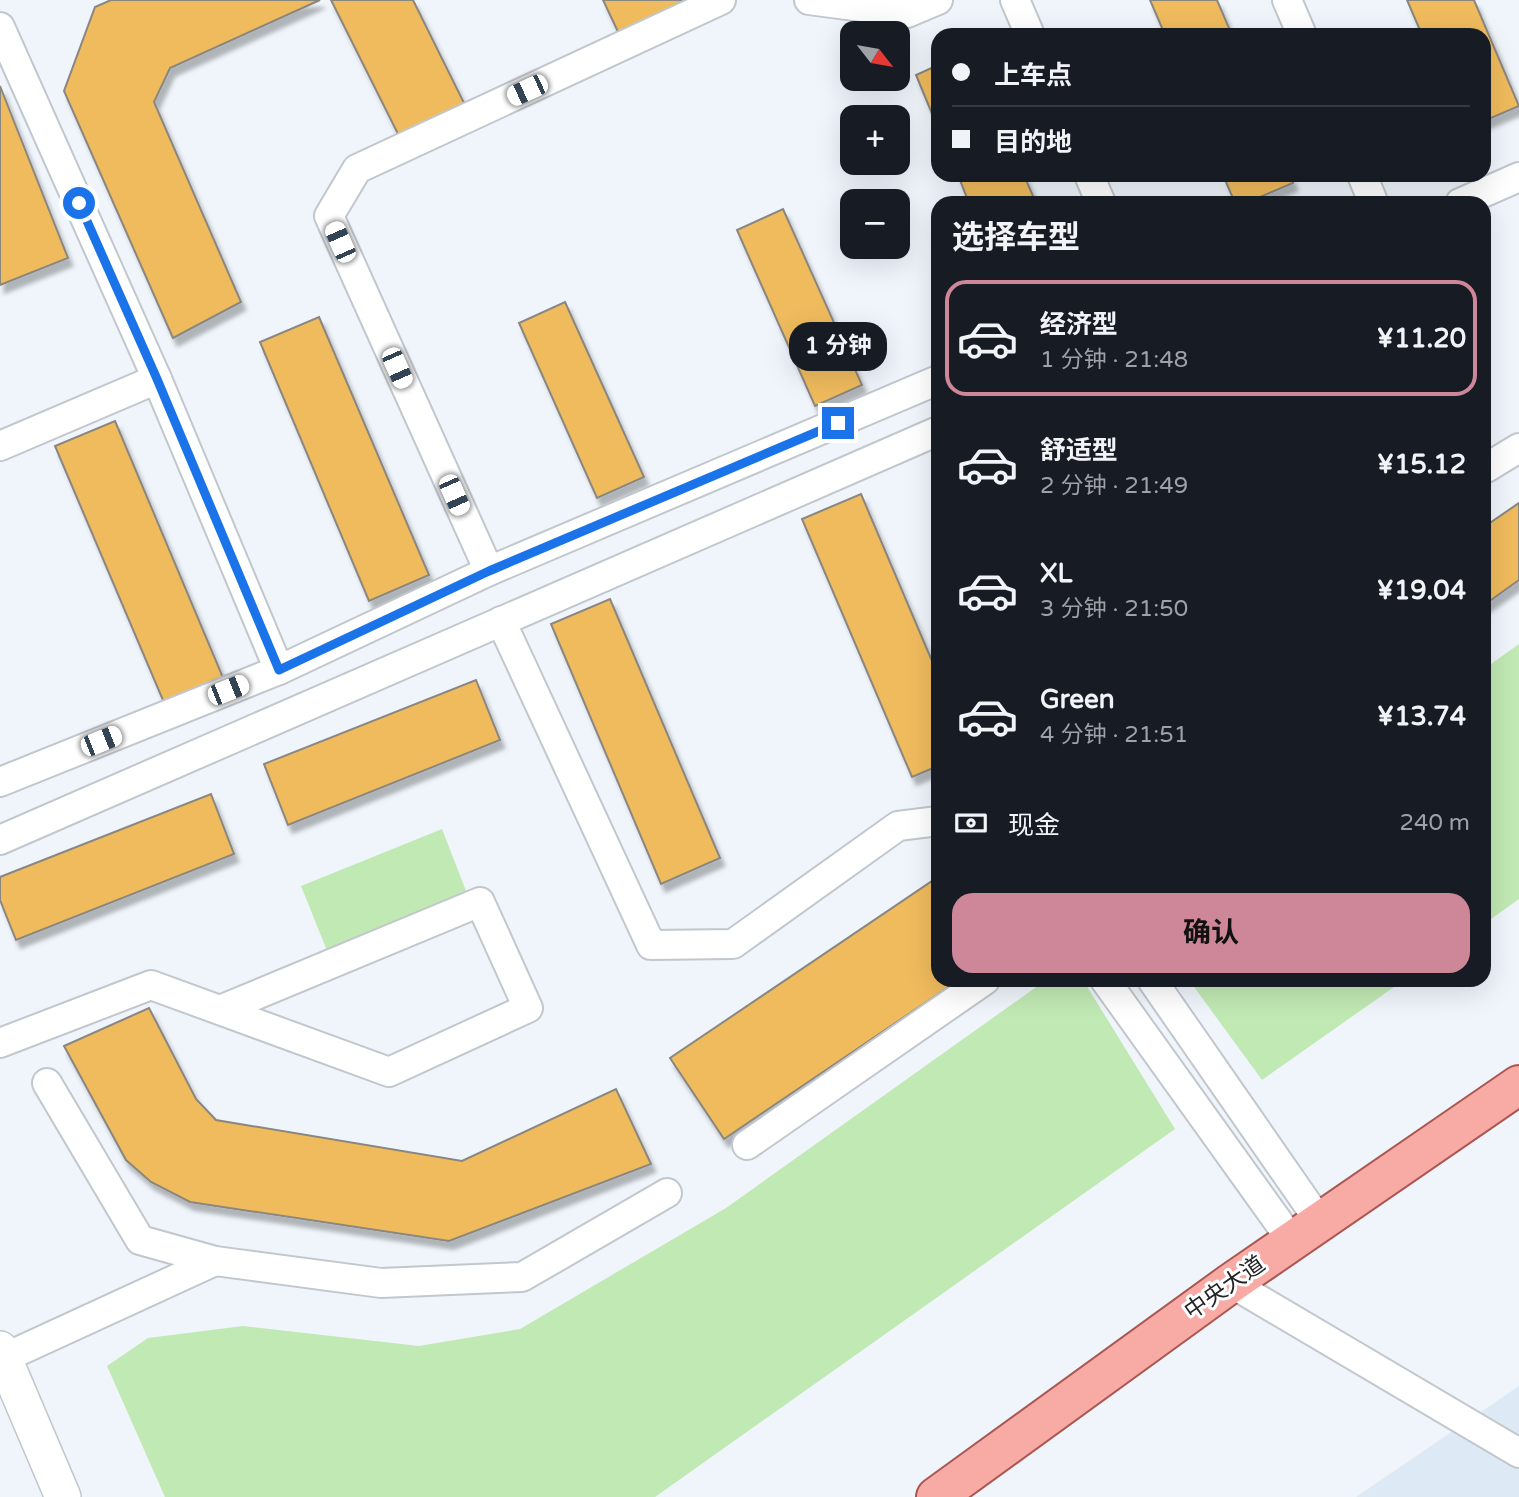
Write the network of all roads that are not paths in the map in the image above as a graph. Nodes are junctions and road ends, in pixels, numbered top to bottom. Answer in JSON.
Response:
{"nodes":[{"id":1,"x":721,"y":0,"type":"edge"},
{"id":2,"x":809,"y":0,"type":"edge"},
{"id":3,"x":938,"y":0,"type":"edge"},
{"id":4,"x":1015,"y":0,"type":"edge"},
{"id":5,"x":1287,"y":0,"type":"edge"},
{"id":6,"x":0,"y":27,"type":"edge"},
{"id":7,"x":1027,"y":28,"type":"edge"},
{"id":8,"x":1299,"y":28,"type":"edge"},
{"id":9,"x":1519,"y":177,"type":"edge"},
{"id":10,"x":1476,"y":196,"type":"edge"},
{"id":11,"x":157,"y":379,"type":"junction"},
{"id":12,"x":931,"y":383,"type":"edge"},
{"id":13,"x":931,"y":434,"type":"edge"},
{"id":14,"x":0,"y":446,"type":"edge"},
{"id":15,"x":1519,"y":448,"type":"edge"},
{"id":16,"x":1491,"y":463,"type":"edge"},
{"id":17,"x":489,"y":571,"type":"junction"},
{"id":18,"x":501,"y":621,"type":"junction"},
{"id":19,"x":279,"y":670,"type":"junction"},
{"id":20,"x":0,"y":782,"type":"edge"},
{"id":21,"x":931,"y":822,"type":"edge"},
{"id":22,"x":0,"y":840,"type":"edge"},
{"id":23,"x":975,"y":987,"type":"edge"},
{"id":24,"x":1111,"y":987,"type":"edge"},
{"id":25,"x":1156,"y":987,"type":"edge"},
{"id":26,"x":220,"y":1010,"type":"junction"},
{"id":27,"x":0,"y":1043,"type":"edge"},
{"id":28,"x":47,"y":1083,"type":"dead end"},
{"id":29,"x":1519,"y":1085,"type":"edge"},
{"id":30,"x":747,"y":1144,"type":"dead end"},
{"id":31,"x":667,"y":1193,"type":"dead end"},
{"id":32,"x":1306,"y":1231,"type":"junction"},
{"id":33,"x":215,"y":1261,"type":"junction"},
{"id":34,"x":1231,"y":1283,"type":"junction"},
{"id":35,"x":2,"y":1354,"type":"edge"},
{"id":36,"x":1519,"y":1453,"type":"edge"},
{"id":37,"x":63,"y":1497,"type":"edge"},
{"id":38,"x":936,"y":1497,"type":"edge"}],
"edges":[{"from":1,"to":17,"type":"street"},
{"from":2,"to":3,"type":"street"},
{"from":4,"to":7,"type":"street"},
{"from":5,"to":8,"type":"street"},
{"from":6,"to":11,"type":"street"},
{"from":9,"to":10,"type":"street"},
{"from":11,"to":14,"type":"street"},
{"from":11,"to":19,"type":"street"},
{"from":12,"to":17,"type":"street"},
{"from":13,"to":18,"type":"street"},
{"from":15,"to":16,"type":"street"},
{"from":17,"to":19,"type":"street"},
{"from":18,"to":21,"type":"street"},
{"from":18,"to":22,"type":"street"},
{"from":19,"to":20,"type":"street"},
{"from":23,"to":30,"type":"street"},
{"from":24,"to":32,"type":"street"},
{"from":25,"to":32,"type":"street"},
{"from":26,"to":26,"type":"street"},
{"from":26,"to":27,"type":"street"},
{"from":28,"to":33,"type":"street"},
{"from":29,"to":32,"type":"main road","name":"中央大道"},
{"from":31,"to":33,"type":"street"},
{"from":32,"to":34,"type":"main road","name":"中央大道"},
{"from":33,"to":35,"type":"street"},
{"from":34,"to":36,"type":"street"},
{"from":34,"to":38,"type":"main road","name":"中央大道"},
{"from":35,"to":37,"type":"street"}]}
